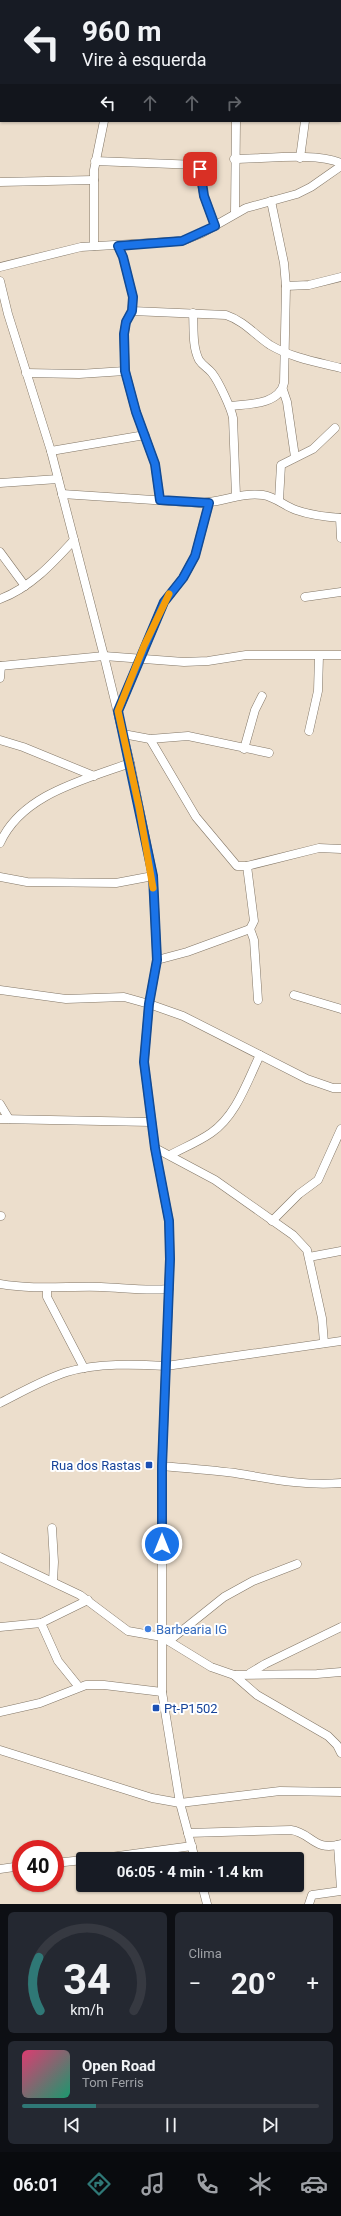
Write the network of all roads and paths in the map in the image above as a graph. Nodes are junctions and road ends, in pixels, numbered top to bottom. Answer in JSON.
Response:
{"nodes":[{"id":1,"x":104,"y":122,"type":"edge"},
{"id":2,"x":236,"y":122,"type":"edge"},
{"id":3,"x":305,"y":122,"type":"edge"},
{"id":4,"x":300,"y":158,"type":"junction"},
{"id":5,"x":234,"y":159,"type":"junction"},
{"id":6,"x":95,"y":161,"type":"junction"},
{"id":7,"x":341,"y":165,"type":"edge"},
{"id":8,"x":94,"y":180,"type":"junction"},
{"id":9,"x":0,"y":182,"type":"edge"},
{"id":10,"x":271,"y":201,"type":"junction"},
{"id":11,"x":235,"y":213,"type":"junction"},
{"id":12,"x":215,"y":226,"type":"junction"},
{"id":13,"x":94,"y":246,"type":"junction"},
{"id":14,"x":118,"y":246,"type":"junction"},
{"id":15,"x":0,"y":267,"type":"edge"},
{"id":16,"x":341,"y":277,"type":"edge"},
{"id":17,"x":0,"y":281,"type":"edge"},
{"id":18,"x":286,"y":286,"type":"junction"},
{"id":19,"x":132,"y":311,"type":"junction"},
{"id":20,"x":193,"y":313,"type":"junction"},
{"id":21,"x":4,"y":315,"type":"edge"},
{"id":22,"x":284,"y":352,"type":"junction"},
{"id":23,"x":341,"y":368,"type":"edge"},
{"id":24,"x":125,"y":371,"type":"junction"},
{"id":25,"x":26,"y":373,"type":"junction"},
{"id":26,"x":283,"y":390,"type":"junction"},
{"id":27,"x":230,"y":406,"type":"junction"},
{"id":28,"x":335,"y":428,"type":"dead end"},
{"id":29,"x":145,"y":435,"type":"junction"},
{"id":30,"x":51,"y":451,"type":"junction"},
{"id":31,"x":295,"y":457,"type":"junction"},
{"id":32,"x":58,"y":479,"type":"junction"},
{"id":33,"x":0,"y":483,"type":"edge"},
{"id":34,"x":62,"y":494,"type":"junction"},
{"id":35,"x":236,"y":496,"type":"junction"},
{"id":36,"x":160,"y":500,"type":"junction"},
{"id":37,"x":279,"y":500,"type":"junction"},
{"id":38,"x":209,"y":503,"type":"junction"},
{"id":39,"x":340,"y":518,"type":"edge"},
{"id":40,"x":341,"y":538,"type":"edge"},
{"id":41,"x":74,"y":540,"type":"junction"},
{"id":42,"x":0,"y":552,"type":"edge"},
{"id":43,"x":25,"y":586,"type":"junction"},
{"id":44,"x":341,"y":592,"type":"edge"},
{"id":45,"x":305,"y":597,"type":"dead end"},
{"id":46,"x":0,"y":599,"type":"edge"},
{"id":47,"x":341,"y":655,"type":"edge"},
{"id":48,"x":104,"y":656,"type":"junction"},
{"id":49,"x":318,"y":656,"type":"junction"},
{"id":50,"x":139,"y":658,"type":"junction"},
{"id":51,"x":0,"y":666,"type":"edge"},
{"id":52,"x":0,"y":678,"type":"edge"},
{"id":53,"x":262,"y":696,"type":"dead end"},
{"id":54,"x":118,"y":711,"type":"junction"},
{"id":55,"x":309,"y":732,"type":"dead end"},
{"id":56,"x":123,"y":734,"type":"junction"},
{"id":57,"x":150,"y":739,"type":"junction"},
{"id":58,"x":0,"y":740,"type":"edge"},
{"id":59,"x":244,"y":748,"type":"junction"},
{"id":60,"x":269,"y":753,"type":"dead end"},
{"id":61,"x":130,"y":763,"type":"junction"},
{"id":62,"x":94,"y":776,"type":"junction"},
{"id":63,"x":0,"y":843,"type":"edge"},
{"id":64,"x":341,"y":849,"type":"edge"},
{"id":65,"x":247,"y":866,"type":"junction"},
{"id":66,"x":153,"y":876,"type":"junction"},
{"id":67,"x":0,"y":877,"type":"edge"},
{"id":68,"x":250,"y":929,"type":"junction"},
{"id":69,"x":157,"y":960,"type":"junction"},
{"id":70,"x":0,"y":990,"type":"edge"},
{"id":71,"x":294,"y":995,"type":"dead end"},
{"id":72,"x":258,"y":1000,"type":"dead end"},
{"id":73,"x":149,"y":1004,"type":"junction"},
{"id":74,"x":341,"y":1009,"type":"edge"},
{"id":75,"x":260,"y":1055,"type":"junction"},
{"id":76,"x":341,"y":1088,"type":"edge"},
{"id":77,"x":0,"y":1104,"type":"edge"},
{"id":78,"x":0,"y":1119,"type":"edge"},
{"id":79,"x":9,"y":1119,"type":"junction"},
{"id":80,"x":151,"y":1122,"type":"junction"},
{"id":81,"x":341,"y":1129,"type":"edge"},
{"id":82,"x":155,"y":1148,"type":"junction"},
{"id":83,"x":170,"y":1156,"type":"junction"},
{"id":84,"x":272,"y":1221,"type":"junction"},
{"id":85,"x":341,"y":1251,"type":"edge"},
{"id":86,"x":309,"y":1257,"type":"junction"},
{"id":87,"x":0,"y":1284,"type":"edge"},
{"id":88,"x":47,"y":1289,"type":"junction"},
{"id":89,"x":169,"y":1289,"type":"junction"},
{"id":90,"x":341,"y":1341,"type":"edge"},
{"id":91,"x":324,"y":1343,"type":"junction"},
{"id":92,"x":166,"y":1366,"type":"junction"},
{"id":93,"x":84,"y":1368,"type":"junction"},
{"id":94,"x":0,"y":1403,"type":"edge"},
{"id":95,"x":162,"y":1466,"type":"junction"},
{"id":96,"x":341,"y":1483,"type":"edge"},
{"id":97,"x":52,"y":1528,"type":"dead end"},
{"id":98,"x":0,"y":1557,"type":"edge"},
{"id":99,"x":297,"y":1564,"type":"dead end"},
{"id":100,"x":53,"y":1581,"type":"junction"},
{"id":101,"x":88,"y":1600,"type":"junction"},
{"id":102,"x":41,"y":1623,"type":"junction"},
{"id":103,"x":0,"y":1627,"type":"edge"},
{"id":104,"x":341,"y":1627,"type":"edge"},
{"id":105,"x":165,"y":1639,"type":"junction"},
{"id":106,"x":341,"y":1672,"type":"edge"},
{"id":107,"x":250,"y":1673,"type":"junction"},
{"id":108,"x":234,"y":1675,"type":"junction"},
{"id":109,"x":79,"y":1687,"type":"junction"},
{"id":110,"x":162,"y":1692,"type":"junction"},
{"id":111,"x":0,"y":1712,"type":"edge"},
{"id":112,"x":0,"y":1750,"type":"edge"},
{"id":113,"x":341,"y":1753,"type":"edge"},
{"id":114,"x":341,"y":1792,"type":"edge"},
{"id":115,"x":180,"y":1803,"type":"junction"},
{"id":116,"x":188,"y":1833,"type":"junction"},
{"id":117,"x":340,"y":1845,"type":"edge"},
{"id":118,"x":192,"y":1846,"type":"junction"},
{"id":119,"x":148,"y":1852,"type":"edge"},
{"id":120,"x":193,"y":1852,"type":"edge"},
{"id":121,"x":76,"y":1861,"type":"edge"},
{"id":122,"x":64,"y":1862,"type":"edge"},
{"id":123,"x":12,"y":1867,"type":"edge"},
{"id":124,"x":0,"y":1869,"type":"edge"},
{"id":125,"x":341,"y":1890,"type":"edge"},
{"id":126,"x":204,"y":1892,"type":"edge"},
{"id":127,"x":207,"y":1904,"type":"edge"},
{"id":128,"x":310,"y":1904,"type":"edge"}],
"edges":[{"from":1,"to":6,"type":"street"},
{"from":2,"to":5,"type":"street"},
{"from":3,"to":4,"type":"street"},
{"from":4,"to":5,"type":"street"},
{"from":4,"to":7,"type":"street"},
{"from":5,"to":11,"type":"street"},
{"from":6,"to":8,"type":"street"},
{"from":6,"to":12,"type":"street"},
{"from":7,"to":10,"type":"street"},
{"from":8,"to":9,"type":"street"},
{"from":8,"to":13,"type":"street"},
{"from":10,"to":11,"type":"street"},
{"from":10,"to":18,"type":"street"},
{"from":11,"to":12,"type":"street"},
{"from":12,"to":14,"type":"street"},
{"from":13,"to":14,"type":"street"},
{"from":13,"to":15,"type":"street"},
{"from":14,"to":19,"type":"street"},
{"from":16,"to":18,"type":"street"},
{"from":17,"to":21,"type":"street"},
{"from":18,"to":22,"type":"street"},
{"from":19,"to":20,"type":"street"},
{"from":19,"to":24,"type":"street"},
{"from":20,"to":22,"type":"street"},
{"from":20,"to":27,"type":"street"},
{"from":21,"to":25,"type":"street"},
{"from":22,"to":23,"type":"street"},
{"from":22,"to":26,"type":"street"},
{"from":24,"to":25,"type":"street"},
{"from":24,"to":29,"type":"street"},
{"from":25,"to":30,"type":"street"},
{"from":26,"to":27,"type":"street"},
{"from":26,"to":31,"type":"street"},
{"from":27,"to":35,"type":"street"},
{"from":28,"to":31,"type":"street"},
{"from":29,"to":30,"type":"street"},
{"from":29,"to":36,"type":"street"},
{"from":30,"to":32,"type":"street"},
{"from":31,"to":37,"type":"street"},
{"from":32,"to":33,"type":"street"},
{"from":32,"to":34,"type":"street"},
{"from":34,"to":36,"type":"street"},
{"from":34,"to":41,"type":"street"},
{"from":35,"to":37,"type":"street"},
{"from":35,"to":38,"type":"street"},
{"from":36,"to":38,"type":"street"},
{"from":37,"to":39,"type":"street"},
{"from":38,"to":50,"type":"street"},
{"from":39,"to":40,"type":"street"},
{"from":41,"to":43,"type":"street"},
{"from":41,"to":48,"type":"street"},
{"from":42,"to":43,"type":"street"},
{"from":43,"to":46,"type":"street"},
{"from":44,"to":45,"type":"street"},
{"from":47,"to":49,"type":"street"},
{"from":48,"to":50,"type":"street"},
{"from":48,"to":51,"type":"street"},
{"from":48,"to":54,"type":"street"},
{"from":49,"to":50,"type":"street"},
{"from":49,"to":55,"type":"street"},
{"from":50,"to":54,"type":"street"},
{"from":51,"to":52,"type":"street"},
{"from":53,"to":59,"type":"street"},
{"from":54,"to":56,"type":"street"},
{"from":56,"to":57,"type":"street"},
{"from":56,"to":61,"type":"street"},
{"from":57,"to":59,"type":"street"},
{"from":57,"to":65,"type":"street"},
{"from":58,"to":62,"type":"street"},
{"from":59,"to":60,"type":"street"},
{"from":61,"to":62,"type":"street"},
{"from":61,"to":66,"type":"street"},
{"from":62,"to":63,"type":"street"},
{"from":64,"to":65,"type":"street"},
{"from":65,"to":68,"type":"street"},
{"from":66,"to":67,"type":"street"},
{"from":66,"to":69,"type":"street"},
{"from":68,"to":69,"type":"street"},
{"from":68,"to":72,"type":"street"},
{"from":69,"to":73,"type":"street"},
{"from":70,"to":73,"type":"street"},
{"from":71,"to":74,"type":"street"},
{"from":73,"to":75,"type":"street"},
{"from":73,"to":80,"type":"street"},
{"from":75,"to":76,"type":"street"},
{"from":75,"to":83,"type":"street"},
{"from":77,"to":79,"type":"street"},
{"from":78,"to":79,"type":"street"},
{"from":79,"to":80,"type":"street"},
{"from":80,"to":82,"type":"street"},
{"from":81,"to":84,"type":"street"},
{"from":82,"to":83,"type":"street"},
{"from":82,"to":89,"type":"street"},
{"from":83,"to":84,"type":"street"},
{"from":84,"to":86,"type":"street"},
{"from":85,"to":86,"type":"street"},
{"from":86,"to":91,"type":"street"},
{"from":87,"to":88,"type":"street"},
{"from":88,"to":89,"type":"street"},
{"from":88,"to":93,"type":"street"},
{"from":89,"to":92,"type":"street"},
{"from":90,"to":91,"type":"street"},
{"from":91,"to":92,"type":"street"},
{"from":92,"to":93,"type":"street"},
{"from":92,"to":95,"type":"street"},
{"from":93,"to":94,"type":"street"},
{"from":95,"to":96,"type":"street"},
{"from":95,"to":105,"type":"street"},
{"from":97,"to":100,"type":"street"},
{"from":98,"to":100,"type":"street"},
{"from":99,"to":105,"type":"street"},
{"from":100,"to":101,"type":"street"},
{"from":101,"to":102,"type":"street"},
{"from":101,"to":105,"type":"street"},
{"from":102,"to":103,"type":"street"},
{"from":102,"to":109,"type":"street"},
{"from":104,"to":107,"type":"street"},
{"from":105,"to":108,"type":"street"},
{"from":105,"to":110,"type":"street"},
{"from":106,"to":107,"type":"street"},
{"from":107,"to":108,"type":"street"},
{"from":108,"to":113,"type":"street"},
{"from":109,"to":110,"type":"street"},
{"from":109,"to":111,"type":"street"},
{"from":110,"to":115,"type":"street"},
{"from":112,"to":115,"type":"street"},
{"from":114,"to":115,"type":"street"},
{"from":115,"to":116,"type":"street"},
{"from":116,"to":117,"type":"street"},
{"from":116,"to":118,"type":"street"},
{"from":117,"to":125,"type":"street"},
{"from":118,"to":119,"type":"street"},
{"from":118,"to":120,"type":"street"},
{"from":121,"to":122,"type":"street"},
{"from":123,"to":124,"type":"street"},
{"from":125,"to":128,"type":"street"},
{"from":126,"to":127,"type":"street"}]}
